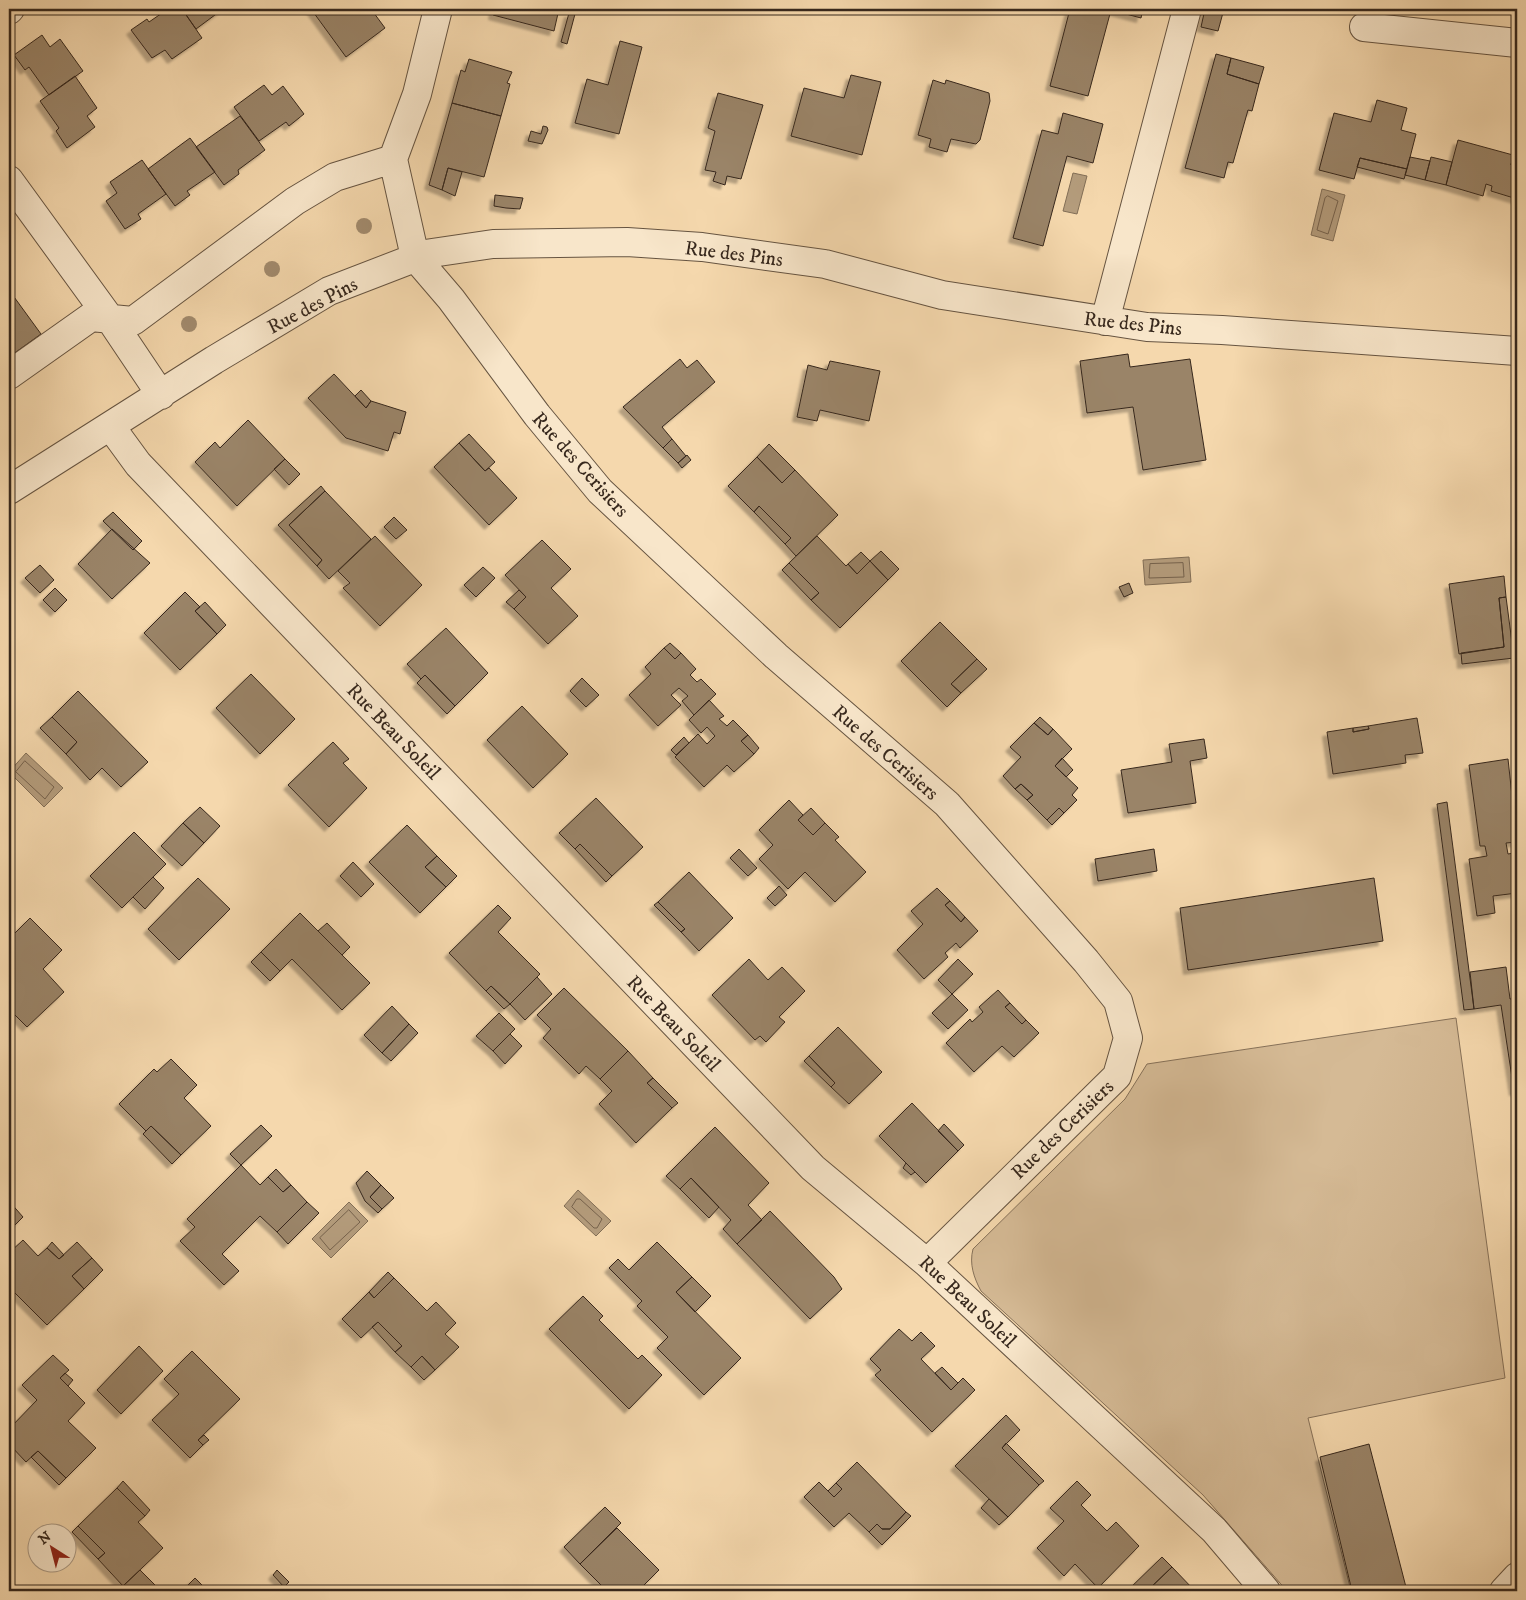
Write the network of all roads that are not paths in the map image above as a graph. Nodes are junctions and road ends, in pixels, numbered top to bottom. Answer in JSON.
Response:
{"nodes":[{"id":1,"x":438,"y":9,"type":"edge"},
{"id":2,"x":1187,"y":9,"type":"edge"},
{"id":3,"x":1364,"y":27,"type":"dead end"},
{"id":4,"x":1517,"y":44,"type":"edge"},
{"id":5,"x":392,"y":159,"type":"junction"},
{"id":6,"x":9,"y":180,"type":"edge"},
{"id":7,"x":415,"y":258,"type":"junction"},
{"id":8,"x":110,"y":319,"type":"junction"},
{"id":9,"x":1105,"y":321,"type":"junction"},
{"id":10,"x":1517,"y":352,"type":"edge"},
{"id":11,"x":9,"y":375,"type":"edge"},
{"id":12,"x":161,"y":395,"type":"junction"},
{"id":13,"x":111,"y":427,"type":"junction"},
{"id":14,"x":9,"y":490,"type":"edge"},
{"id":15,"x":927,"y":1263,"type":"junction"},
{"id":16,"x":1517,"y":1577,"type":"edge"},
{"id":17,"x":1266,"y":1591,"type":"edge"},
{"id":18,"x":1504,"y":1591,"type":"edge"}],
"edges":[{"from":1,"to":5,"type":"street"},
{"from":2,"to":9,"type":"street"},
{"from":3,"to":4,"type":"street"},
{"from":5,"to":7,"type":"street"},
{"from":5,"to":8,"type":"street"},
{"from":6,"to":8,"type":"street"},
{"from":7,"to":9,"type":"street","name":"Rue des Pins"},
{"from":7,"to":12,"type":"street","name":"Rue des Pins"},
{"from":7,"to":15,"type":"street","name":"Rue des Cerisiers"},
{"from":8,"to":11,"type":"street"},
{"from":8,"to":12,"type":"street"},
{"from":9,"to":10,"type":"street","name":"Rue des Pins"},
{"from":12,"to":13,"type":"street","name":"Rue des Pins"},
{"from":13,"to":14,"type":"street","name":"Rue des Pins"},
{"from":13,"to":15,"type":"street","name":"Rue Beau Soleil"},
{"from":15,"to":17,"type":"street","name":"Rue Beau Soleil"},
{"from":16,"to":18,"type":"street"}]}
